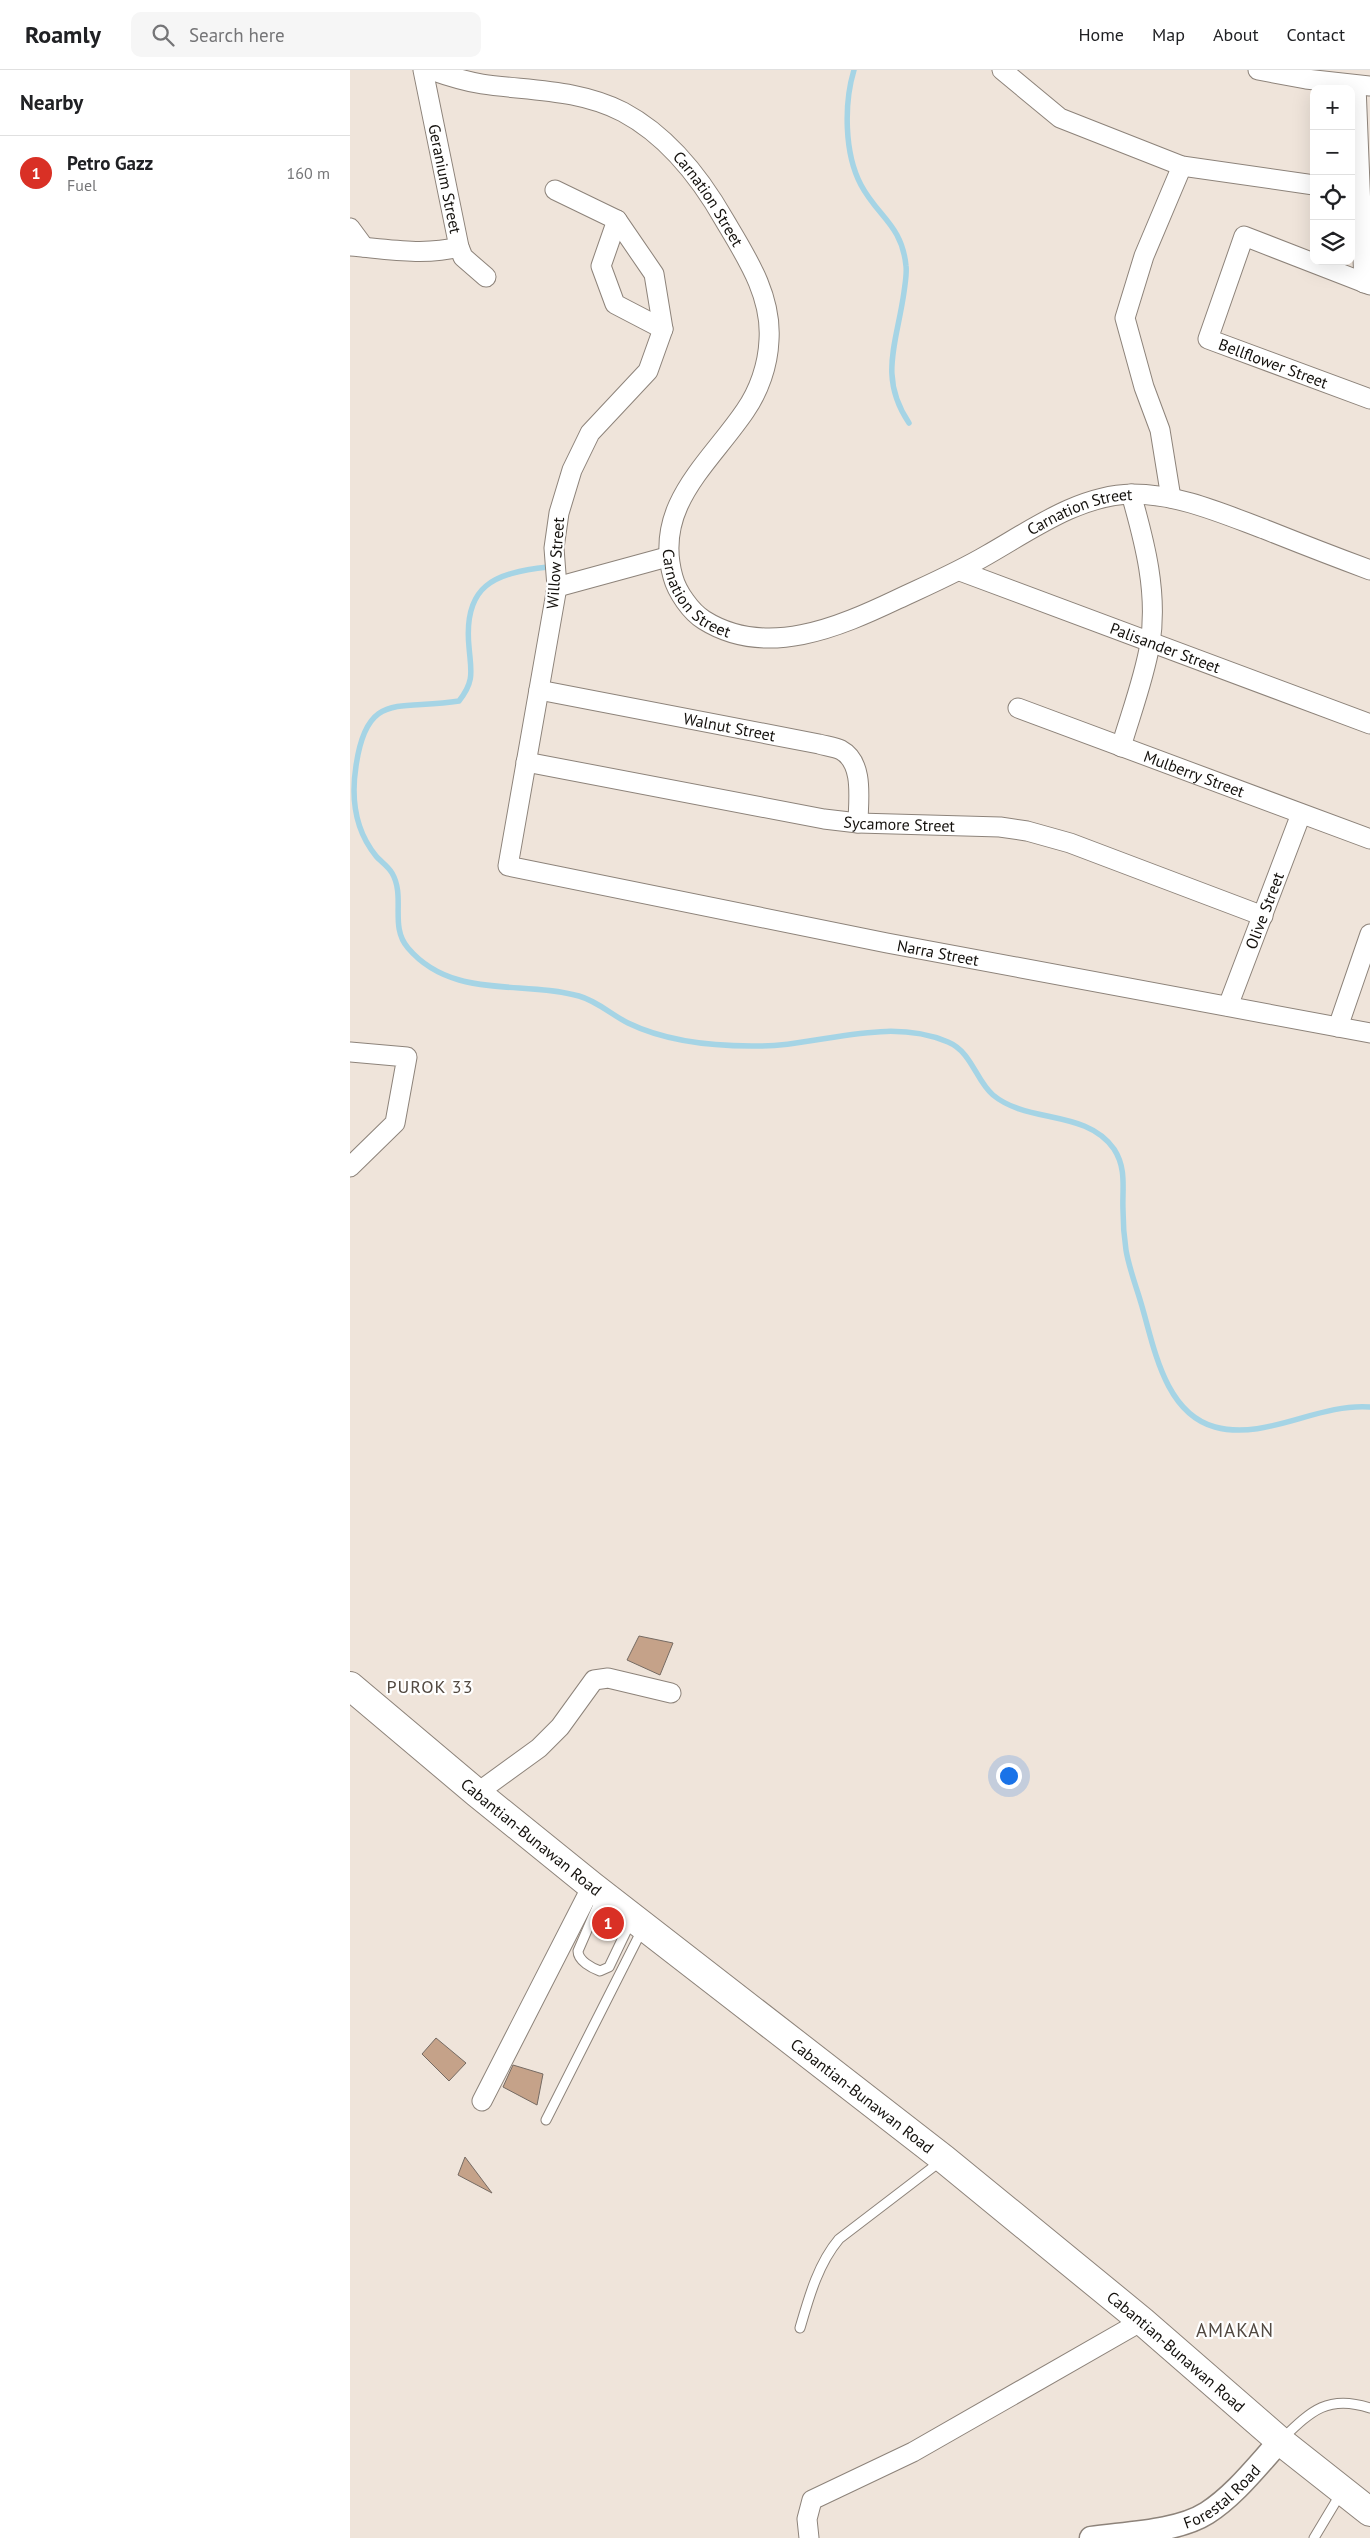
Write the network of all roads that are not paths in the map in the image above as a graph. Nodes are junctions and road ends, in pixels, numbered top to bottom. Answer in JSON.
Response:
{"nodes":[{"id":1,"x":423,"y":70,"type":"edge"},
{"id":2,"x":431,"y":70,"type":"edge"},
{"id":3,"x":1002,"y":70,"type":"edge"},
{"id":4,"x":1258,"y":70,"type":"edge"},
{"id":5,"x":1363,"y":86,"type":"edge"},
{"id":6,"x":1182,"y":166,"type":"junction"},
{"id":7,"x":1310,"y":184,"type":"edge"},
{"id":8,"x":555,"y":190,"type":"dead end"},
{"id":9,"x":1356,"y":191,"type":"edge"},
{"id":10,"x":616,"y":220,"type":"junction"},
{"id":11,"x":350,"y":228,"type":"edge"},
{"id":12,"x":357,"y":247,"type":"edge"},
{"id":13,"x":459,"y":247,"type":"junction"},
{"id":14,"x":486,"y":276,"type":"dead end"},
{"id":15,"x":1367,"y":284,"type":"edge"},
{"id":16,"x":664,"y":329,"type":"junction"},
{"id":17,"x":1370,"y":399,"type":"edge"},
{"id":18,"x":1131,"y":494,"type":"junction"},
{"id":19,"x":1171,"y":498,"type":"junction"},
{"id":20,"x":667,"y":557,"type":"junction"},
{"id":21,"x":1370,"y":570,"type":"edge"},
{"id":22,"x":960,"y":571,"type":"junction"},
{"id":23,"x":557,"y":587,"type":"junction"},
{"id":24,"x":1150,"y":642,"type":"junction"},
{"id":25,"x":538,"y":690,"type":"junction"},
{"id":26,"x":1018,"y":708,"type":"dead end"},
{"id":27,"x":1370,"y":724,"type":"edge"},
{"id":28,"x":1121,"y":747,"type":"junction"},
{"id":29,"x":526,"y":762,"type":"junction"},
{"id":30,"x":1301,"y":814,"type":"junction"},
{"id":31,"x":858,"y":823,"type":"junction"},
{"id":32,"x":1370,"y":839,"type":"edge"},
{"id":33,"x":508,"y":866,"type":"joint"},
{"id":34,"x":1263,"y":916,"type":"junction"},
{"id":35,"x":1370,"y":934,"type":"edge"},
{"id":36,"x":1228,"y":1006,"type":"junction"},
{"id":37,"x":1338,"y":1027,"type":"junction"},
{"id":38,"x":1370,"y":1033,"type":"edge"},
{"id":39,"x":350,"y":1052,"type":"edge"},
{"id":40,"x":350,"y":1167,"type":"edge"},
{"id":41,"x":350,"y":1686,"type":"edge"},
{"id":42,"x":671,"y":1693,"type":"dead end"},
{"id":43,"x":477,"y":1793,"type":"junction"},
{"id":44,"x":598,"y":1890,"type":"junction"},
{"id":45,"x":639,"y":1921,"type":"junction"},
{"id":46,"x":482,"y":2101,"type":"dead end"},
{"id":47,"x":546,"y":2120,"type":"dead end"},
{"id":48,"x":944,"y":2159,"type":"junction"},
{"id":49,"x":1142,"y":2321,"type":"junction"},
{"id":50,"x":800,"y":2328,"type":"dead end"},
{"id":51,"x":1370,"y":2408,"type":"edge"},
{"id":52,"x":1280,"y":2441,"type":"junction"},
{"id":53,"x":1343,"y":2490,"type":"junction"},
{"id":54,"x":1370,"y":2512,"type":"edge"},
{"id":55,"x":809,"y":2538,"type":"edge"},
{"id":56,"x":1091,"y":2538,"type":"edge"},
{"id":57,"x":1314,"y":2538,"type":"edge"}],
"edges":[{"from":1,"to":13,"type":"street","name":"Geranium Street"},
{"from":2,"to":20,"type":"street","name":"Carnation Street"},
{"from":3,"to":6,"type":"street"},
{"from":4,"to":5,"type":"street"},
{"from":5,"to":9,"type":"street"},
{"from":6,"to":7,"type":"street"},
{"from":6,"to":19,"type":"street"},
{"from":8,"to":10,"type":"street"},
{"from":9,"to":15,"type":"street"},
{"from":10,"to":16,"type":"street"},
{"from":10,"to":16,"type":"street"},
{"from":11,"to":12,"type":"street"},
{"from":12,"to":13,"type":"street"},
{"from":13,"to":14,"type":"street","name":"Geranium Street"},
{"from":15,"to":17,"type":"street","name":"Bellflower Street"},
{"from":16,"to":23,"type":"street","name":"Willow Street"},
{"from":18,"to":19,"type":"street","name":"Carnation Street"},
{"from":18,"to":22,"type":"street","name":"Carnation Street"},
{"from":18,"to":24,"type":"street"},
{"from":19,"to":21,"type":"street","name":"Carnation Street"},
{"from":20,"to":22,"type":"street","name":"Carnation Street"},
{"from":20,"to":23,"type":"street"},
{"from":22,"to":24,"type":"street","name":"Palisander Street"},
{"from":23,"to":25,"type":"street","name":"Willow Street"},
{"from":24,"to":27,"type":"street","name":"Palisander Street"},
{"from":24,"to":28,"type":"street"},
{"from":25,"to":29,"type":"street","name":"Willow Street"},
{"from":25,"to":31,"type":"street","name":"Walnut Street"},
{"from":26,"to":28,"type":"street","name":"Mulberry Street"},
{"from":28,"to":30,"type":"street","name":"Mulberry Street"},
{"from":29,"to":31,"type":"street","name":"Sycamore Street"},
{"from":29,"to":33,"type":"street","name":"Willow Street"},
{"from":30,"to":32,"type":"street","name":"Mulberry Street"},
{"from":30,"to":34,"type":"street","name":"Olive Street"},
{"from":31,"to":34,"type":"street","name":"Sycamore Street"},
{"from":33,"to":36,"type":"street","name":"Narra Street"},
{"from":34,"to":36,"type":"street","name":"Olive Street"},
{"from":35,"to":37,"type":"street"},
{"from":36,"to":37,"type":"street","name":"Narra Street"},
{"from":37,"to":38,"type":"street","name":"Narra Street"},
{"from":39,"to":40,"type":"street"},
{"from":41,"to":43,"type":"main road","name":"Cabantian-Bunawan Road"},
{"from":42,"to":43,"type":"street"},
{"from":43,"to":44,"type":"main road","name":"Cabantian-Bunawan Road"},
{"from":44,"to":45,"type":"main road","name":"Cabantian-Bunawan Road"},
{"from":44,"to":45,"type":"lane"},
{"from":44,"to":46,"type":"street"},
{"from":45,"to":47,"type":"lane"},
{"from":45,"to":48,"type":"main road","name":"Cabantian-Bunawan Road"},
{"from":48,"to":49,"type":"main road","name":"Cabantian-Bunawan Road"},
{"from":48,"to":50,"type":"lane"},
{"from":49,"to":52,"type":"main road","name":"Cabantian-Bunawan Road"},
{"from":49,"to":55,"type":"street"},
{"from":51,"to":52,"type":"lane"},
{"from":52,"to":53,"type":"main road","name":"Cabantian-Bunawan Road"},
{"from":52,"to":56,"type":"street","name":"Forestal Road"},
{"from":53,"to":54,"type":"main road","name":"Cabantian-Bunawan Road"},
{"from":53,"to":57,"type":"lane"}]}
